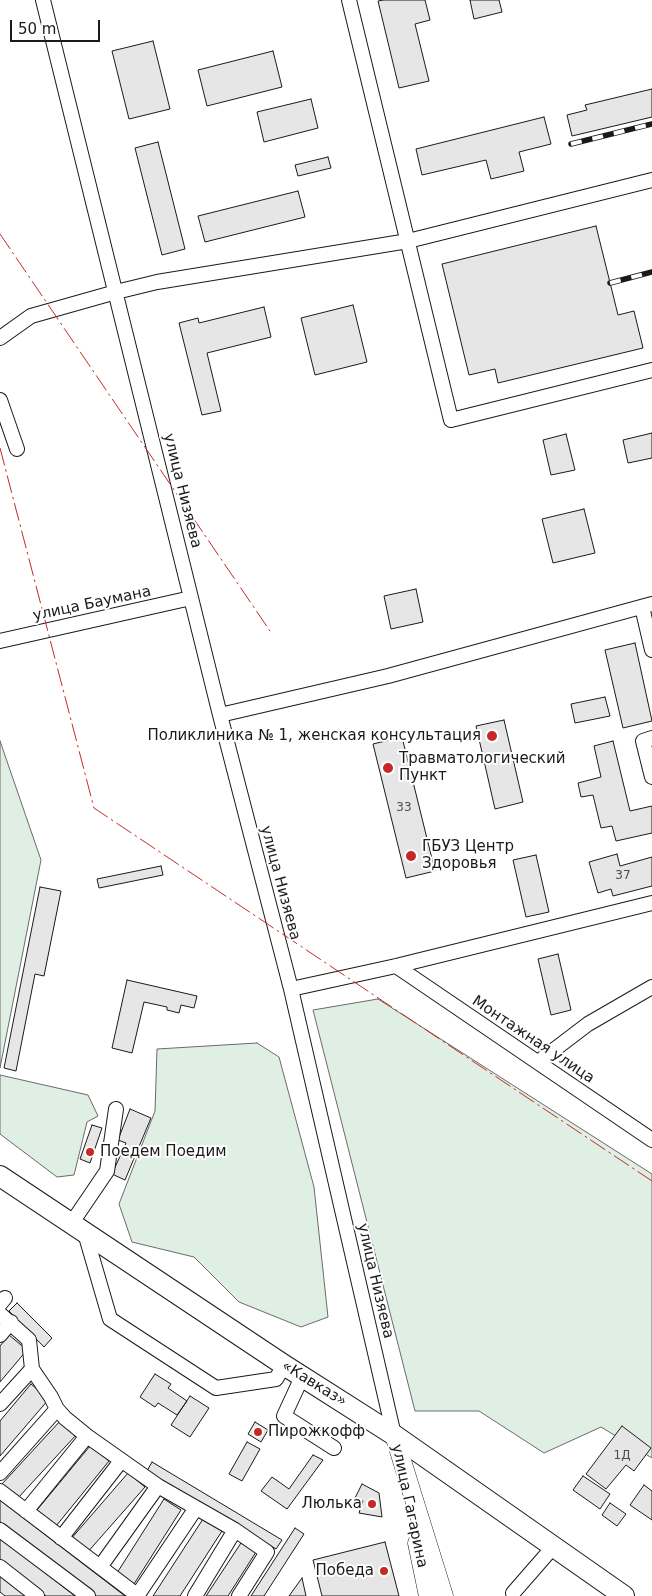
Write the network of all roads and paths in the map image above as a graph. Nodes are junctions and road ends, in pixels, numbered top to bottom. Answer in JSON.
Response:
{"nodes":[{"id":1,"x":43,"y":0,"type":"edge"},
{"id":2,"x":349,"y":0,"type":"edge"},
{"id":3,"x":652,"y":180,"type":"edge"},
{"id":4,"x":408,"y":241,"type":"junction"},
{"id":5,"x":116,"y":292,"type":"junction"},
{"id":6,"x":0,"y":338,"type":"edge"},
{"id":7,"x":652,"y":370,"type":"edge"},
{"id":8,"x":0,"y":400,"type":"edge"},
{"id":9,"x":17,"y":449,"type":"dead end"},
{"id":10,"x":191,"y":598,"type":"junction"},
{"id":11,"x":647,"y":605,"type":"edge"},
{"id":12,"x":0,"y":641,"type":"edge"},
{"id":13,"x":652,"y":650,"type":"edge"},
{"id":14,"x":220,"y":715,"type":"junction"},
{"id":15,"x":652,"y":738,"type":"edge"},
{"id":16,"x":652,"y":777,"type":"edge"},
{"id":17,"x":652,"y":903,"type":"edge"},
{"id":18,"x":396,"y":966,"type":"junction"},
{"id":19,"x":652,"y":987,"type":"edge"},
{"id":20,"x":290,"y":989,"type":"junction"},
{"id":21,"x":538,"y":1062,"type":"junction"},
{"id":22,"x":116,"y":1109,"type":"dead end"},
{"id":23,"x":652,"y":1140,"type":"edge"},
{"id":24,"x":0,"y":1176,"type":"edge"},
{"id":25,"x":78,"y":1228,"type":"junction"},
{"id":26,"x":5,"y":1318,"type":"edge"},
{"id":27,"x":0,"y":1335,"type":"edge"},
{"id":28,"x":284,"y":1365,"type":"junction"},
{"id":29,"x":32,"y":1369,"type":"junction"},
{"id":30,"x":302,"y":1377,"type":"junction"},
{"id":31,"x":0,"y":1404,"type":"edge"},
{"id":32,"x":57,"y":1409,"type":"junction"},
{"id":33,"x":394,"y":1435,"type":"junction"},
{"id":34,"x":87,"y":1436,"type":"junction"},
{"id":35,"x":334,"y":1448,"type":"dead end"},
{"id":36,"x":121,"y":1460,"type":"junction"},
{"id":37,"x":0,"y":1473,"type":"edge"},
{"id":38,"x":158,"y":1486,"type":"junction"},
{"id":39,"x":0,"y":1491,"type":"edge"},
{"id":40,"x":196,"y":1508,"type":"junction"},
{"id":41,"x":26,"y":1510,"type":"junction"},
{"id":42,"x":0,"y":1530,"type":"edge"},
{"id":43,"x":235,"y":1530,"type":"junction"},
{"id":44,"x":62,"y":1538,"type":"junction"},
{"id":45,"x":554,"y":1546,"type":"junction"},
{"id":46,"x":0,"y":1567,"type":"edge"},
{"id":47,"x":100,"y":1567,"type":"junction"},
{"id":48,"x":513,"y":1595,"type":"edge"},
{"id":49,"x":37,"y":1596,"type":"edge"},
{"id":50,"x":88,"y":1596,"type":"edge"},
{"id":51,"x":137,"y":1596,"type":"edge"},
{"id":52,"x":195,"y":1596,"type":"edge"},
{"id":53,"x":240,"y":1596,"type":"edge"},
{"id":54,"x":428,"y":1596,"type":"edge"},
{"id":55,"x":444,"y":1596,"type":"edge"},
{"id":56,"x":624,"y":1596,"type":"edge"}],
"edges":[{"from":1,"to":5,"type":"street","name":"улица Низяева"},
{"from":2,"to":4,"type":"street"},
{"from":3,"to":4,"type":"street"},
{"from":4,"to":5,"type":"street"},
{"from":4,"to":7,"type":"street"},
{"from":5,"to":6,"type":"street"},
{"from":5,"to":10,"type":"street","name":"улица Низяева"},
{"from":8,"to":9,"type":"street"},
{"from":10,"to":12,"type":"street","name":"улица Баумана"},
{"from":10,"to":14,"type":"street","name":"улица Низяева"},
{"from":11,"to":13,"type":"street"},
{"from":11,"to":14,"type":"street"},
{"from":14,"to":20,"type":"street","name":"улица Низяева"},
{"from":15,"to":16,"type":"street"},
{"from":17,"to":18,"type":"street"},
{"from":18,"to":20,"type":"street"},
{"from":18,"to":21,"type":"street","name":"Монтажная улица"},
{"from":19,"to":21,"type":"street"},
{"from":20,"to":33,"type":"street","name":"улица Низяева"},
{"from":21,"to":23,"type":"street","name":"Монтажная улица"},
{"from":22,"to":25,"type":"street"},
{"from":24,"to":25,"type":"highway","name":"«Кавказ»"},
{"from":25,"to":28,"type":"highway","name":"«Кавказ»"},
{"from":25,"to":28,"type":"street"},
{"from":26,"to":27,"type":"street"},
{"from":26,"to":29,"type":"street"},
{"from":28,"to":30,"type":"highway","name":"«Кавказ»"},
{"from":29,"to":31,"type":"street"},
{"from":29,"to":32,"type":"street"},
{"from":30,"to":33,"type":"highway","name":"«Кавказ»"},
{"from":30,"to":35,"type":"street"},
{"from":32,"to":34,"type":"street"},
{"from":32,"to":37,"type":"street"},
{"from":33,"to":45,"type":"highway","name":"«Кавказ»"},
{"from":33,"to":54,"type":"main road","name":"улица Гагарина"},
{"from":33,"to":55,"type":"main road","name":"улица Гагарина"},
{"from":34,"to":36,"type":"street"},
{"from":34,"to":41,"type":"street"},
{"from":36,"to":38,"type":"street"},
{"from":36,"to":44,"type":"street"},
{"from":38,"to":40,"type":"street"},
{"from":38,"to":47,"type":"street"},
{"from":39,"to":41,"type":"street"},
{"from":40,"to":43,"type":"street"},
{"from":40,"to":51,"type":"street"},
{"from":41,"to":44,"type":"street"},
{"from":42,"to":50,"type":"street"},
{"from":43,"to":52,"type":"street"},
{"from":43,"to":53,"type":"street"},
{"from":44,"to":47,"type":"street"},
{"from":45,"to":48,"type":"street"},
{"from":45,"to":56,"type":"highway","name":"«Кавказ»"},
{"from":46,"to":49,"type":"street"},
{"from":47,"to":51,"type":"street"}]}
